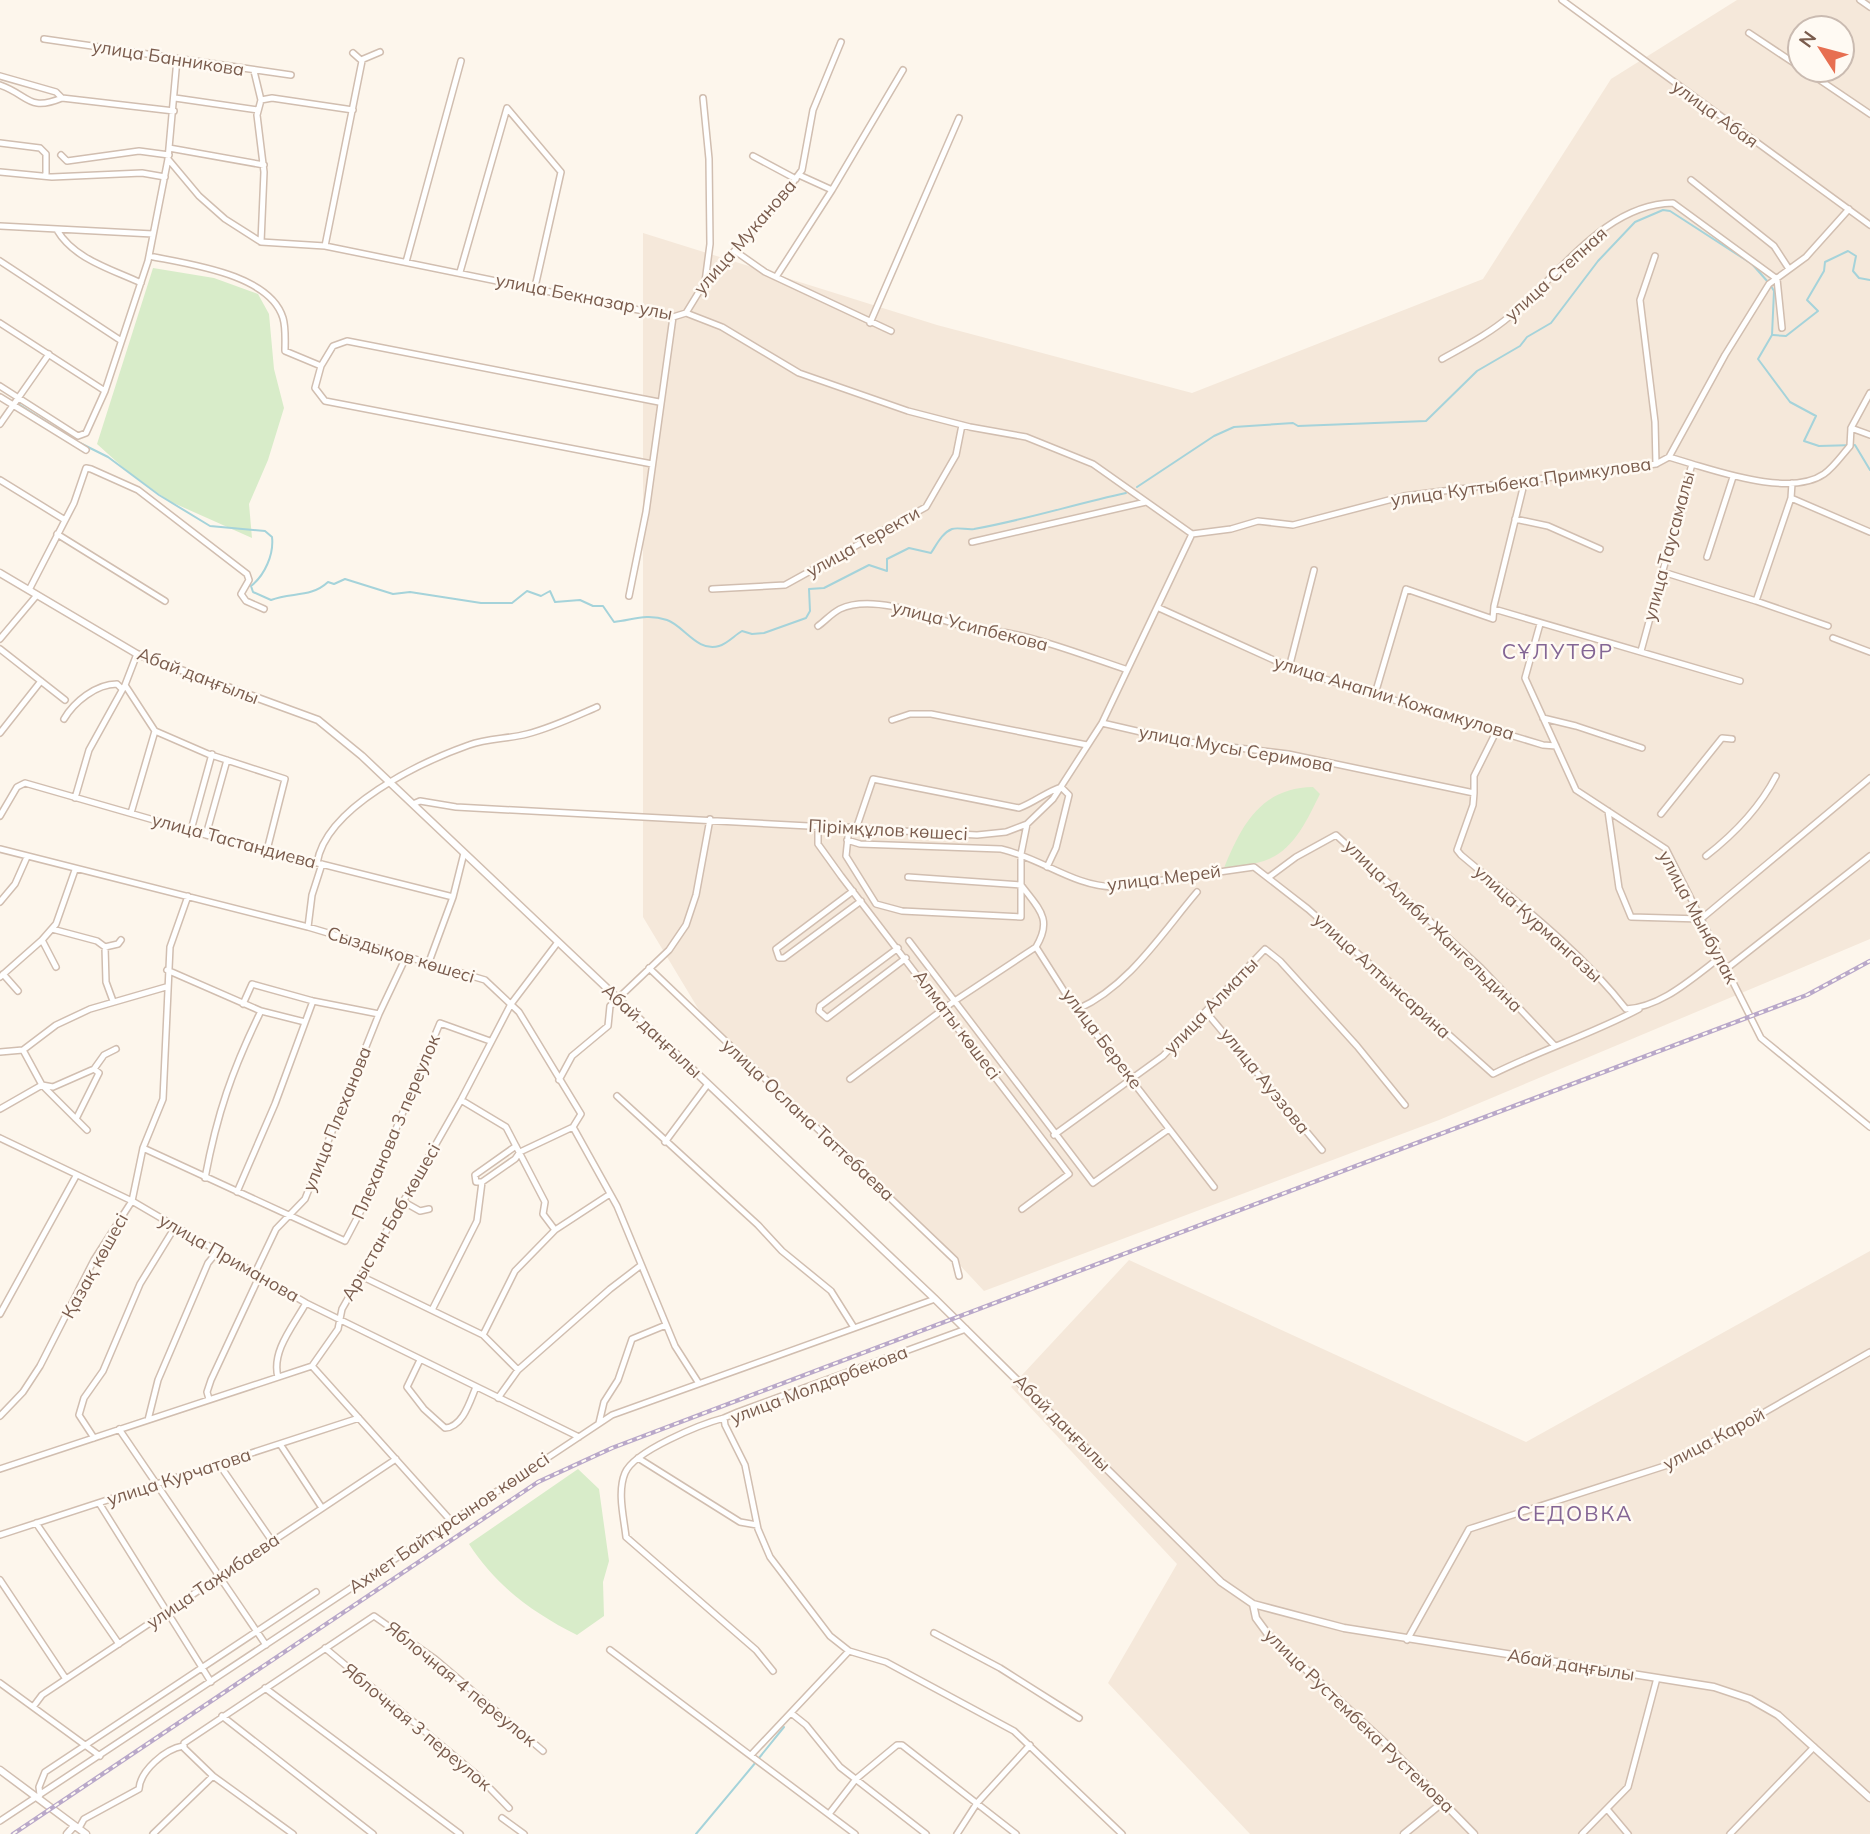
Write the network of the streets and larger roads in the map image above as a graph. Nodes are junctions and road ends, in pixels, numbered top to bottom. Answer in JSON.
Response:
{"nodes":[{"id":1,"x":1562,"y":0,"type":"edge"},
{"id":2,"x":1860,"y":0,"type":"edge"},
{"id":3,"x":1870,"y":6,"type":"edge"},
{"id":4,"x":1749,"y":33,"type":"dead end"},
{"id":5,"x":44,"y":40,"type":"dead end"},
{"id":6,"x":841,"y":42,"type":"dead end"},
{"id":7,"x":380,"y":52,"type":"dead end"},
{"id":8,"x":353,"y":53,"type":"dead end"},
{"id":9,"x":1786,"y":58,"type":"edge"},
{"id":10,"x":177,"y":59,"type":"junction"},
{"id":11,"x":361,"y":60,"type":"junction"},
{"id":12,"x":461,"y":61,"type":"dead end"},
{"id":13,"x":903,"y":70,"type":"dead end"},
{"id":14,"x":254,"y":71,"type":"junction"},
{"id":15,"x":291,"y":75,"type":"dead end"},
{"id":16,"x":0,"y":76,"type":"edge"},
{"id":17,"x":1826,"y":84,"type":"edge"},
{"id":18,"x":0,"y":85,"type":"edge"},
{"id":19,"x":62,"y":98,"type":"junction"},
{"id":20,"x":175,"y":98,"type":"junction"},
{"id":21,"x":703,"y":98,"type":"dead end"},
{"id":22,"x":261,"y":100,"type":"junction"},
{"id":23,"x":258,"y":110,"type":"junction"},
{"id":24,"x":353,"y":110,"type":"junction"},
{"id":25,"x":174,"y":111,"type":"junction"},
{"id":26,"x":1870,"y":114,"type":"edge"},
{"id":27,"x":959,"y":118,"type":"dead end"},
{"id":28,"x":0,"y":143,"type":"edge"},
{"id":29,"x":169,"y":148,"type":"junction"},
{"id":30,"x":61,"y":155,"type":"dead end"},
{"id":31,"x":753,"y":156,"type":"dead end"},
{"id":32,"x":168,"y":157,"type":"junction"},
{"id":33,"x":264,"y":165,"type":"junction"},
{"id":34,"x":0,"y":172,"type":"edge"},
{"id":35,"x":46,"y":176,"type":"junction"},
{"id":36,"x":165,"y":177,"type":"junction"},
{"id":37,"x":797,"y":177,"type":"junction"},
{"id":38,"x":1691,"y":180,"type":"dead end"},
{"id":39,"x":832,"y":190,"type":"junction"},
{"id":40,"x":1849,"y":209,"type":"junction"},
{"id":41,"x":1870,"y":225,"type":"edge"},
{"id":42,"x":0,"y":226,"type":"edge"},
{"id":43,"x":57,"y":230,"type":"junction"},
{"id":44,"x":153,"y":234,"type":"junction"},
{"id":45,"x":261,"y":242,"type":"junction"},
{"id":46,"x":325,"y":246,"type":"junction"},
{"id":47,"x":735,"y":251,"type":"junction"},
{"id":48,"x":149,"y":256,"type":"junction"},
{"id":49,"x":1655,"y":256,"type":"dead end"},
{"id":50,"x":0,"y":261,"type":"edge"},
{"id":51,"x":406,"y":262,"type":"junction"},
{"id":52,"x":1789,"y":269,"type":"junction"},
{"id":53,"x":460,"y":272,"type":"junction"},
{"id":54,"x":776,"y":277,"type":"junction"},
{"id":55,"x":1777,"y":279,"type":"junction"},
{"id":56,"x":705,"y":282,"type":"junction"},
{"id":57,"x":141,"y":283,"type":"junction"},
{"id":58,"x":535,"y":287,"type":"junction"},
{"id":59,"x":686,"y":313,"type":"junction"},
{"id":60,"x":673,"y":317,"type":"junction"},
{"id":61,"x":0,"y":323,"type":"edge"},
{"id":62,"x":870,"y":323,"type":"junction"},
{"id":63,"x":1782,"y":328,"type":"dead end"},
{"id":64,"x":891,"y":331,"type":"dead end"},
{"id":65,"x":120,"y":340,"type":"junction"},
{"id":66,"x":48,"y":354,"type":"junction"},
{"id":67,"x":1442,"y":359,"type":"dead end"},
{"id":68,"x":321,"y":366,"type":"junction"},
{"id":69,"x":0,"y":386,"type":"edge"},
{"id":70,"x":105,"y":391,"type":"junction"},
{"id":71,"x":1870,"y":393,"type":"edge"},
{"id":72,"x":0,"y":397,"type":"edge"},
{"id":73,"x":18,"y":397,"type":"junction"},
{"id":74,"x":659,"y":402,"type":"junction"},
{"id":75,"x":13,"y":405,"type":"junction"},
{"id":76,"x":0,"y":424,"type":"edge"},
{"id":77,"x":962,"y":425,"type":"junction"},
{"id":78,"x":1851,"y":428,"type":"junction"},
{"id":79,"x":1870,"y":435,"type":"edge"},
{"id":80,"x":86,"y":450,"type":"dead end"},
{"id":81,"x":1669,"y":457,"type":"junction"},
{"id":82,"x":652,"y":464,"type":"junction"},
{"id":83,"x":1656,"y":464,"type":"junction"},
{"id":84,"x":1692,"y":464,"type":"junction"},
{"id":85,"x":1733,"y":477,"type":"junction"},
{"id":86,"x":0,"y":480,"type":"edge"},
{"id":87,"x":1525,"y":480,"type":"junction"},
{"id":88,"x":1792,"y":483,"type":"junction"},
{"id":89,"x":1791,"y":498,"type":"junction"},
{"id":90,"x":1146,"y":502,"type":"junction"},
{"id":91,"x":1515,"y":519,"type":"junction"},
{"id":92,"x":65,"y":520,"type":"junction"},
{"id":93,"x":1870,"y":532,"type":"edge"},
{"id":94,"x":57,"y":534,"type":"junction"},
{"id":95,"x":1192,"y":534,"type":"junction"},
{"id":96,"x":972,"y":542,"type":"dead end"},
{"id":97,"x":1600,"y":549,"type":"dead end"},
{"id":98,"x":1707,"y":557,"type":"dead end"},
{"id":99,"x":1314,"y":570,"type":"dead end"},
{"id":100,"x":1663,"y":572,"type":"junction"},
{"id":101,"x":0,"y":573,"type":"edge"},
{"id":102,"x":712,"y":589,"type":"dead end"},
{"id":103,"x":29,"y":590,"type":"junction"},
{"id":104,"x":37,"y":595,"type":"junction"},
{"id":105,"x":629,"y":596,"type":"dead end"},
{"id":106,"x":165,"y":601,"type":"dead end"},
{"id":107,"x":1756,"y":601,"type":"junction"},
{"id":108,"x":1159,"y":608,"type":"junction"},
{"id":109,"x":264,"y":609,"type":"dead end"},
{"id":110,"x":1494,"y":609,"type":"junction"},
{"id":111,"x":1540,"y":624,"type":"junction"},
{"id":112,"x":818,"y":626,"type":"dead end"},
{"id":113,"x":1828,"y":626,"type":"dead end"},
{"id":114,"x":1833,"y":638,"type":"dead end"},
{"id":115,"x":0,"y":639,"type":"edge"},
{"id":116,"x":0,"y":649,"type":"edge"},
{"id":117,"x":1641,"y":650,"type":"junction"},
{"id":118,"x":1870,"y":652,"type":"edge"},
{"id":119,"x":137,"y":654,"type":"junction"},
{"id":120,"x":1289,"y":667,"type":"junction"},
{"id":121,"x":1125,"y":669,"type":"junction"},
{"id":122,"x":41,"y":681,"type":"junction"},
{"id":123,"x":1740,"y":681,"type":"dead end"},
{"id":124,"x":123,"y":687,"type":"junction"},
{"id":125,"x":1375,"y":694,"type":"junction"},
{"id":126,"x":65,"y":700,"type":"dead end"},
{"id":127,"x":597,"y":707,"type":"dead end"},
{"id":128,"x":1543,"y":718,"type":"junction"},
{"id":129,"x":64,"y":719,"type":"dead end"},
{"id":130,"x":892,"y":720,"type":"dead end"},
{"id":131,"x":1102,"y":723,"type":"junction"},
{"id":132,"x":1497,"y":730,"type":"junction"},
{"id":133,"x":155,"y":731,"type":"junction"},
{"id":134,"x":0,"y":733,"type":"edge"},
{"id":135,"x":1732,"y":738,"type":"dead end"},
{"id":136,"x":1087,"y":745,"type":"junction"},
{"id":137,"x":1556,"y":746,"type":"junction"},
{"id":138,"x":1642,"y":748,"type":"dead end"},
{"id":139,"x":212,"y":754,"type":"junction"},
{"id":140,"x":227,"y":760,"type":"junction"},
{"id":141,"x":1776,"y":776,"type":"dead end"},
{"id":142,"x":1870,"y":778,"type":"edge"},
{"id":143,"x":391,"y":782,"type":"junction"},
{"id":144,"x":1061,"y":787,"type":"junction"},
{"id":145,"x":1474,"y":793,"type":"junction"},
{"id":146,"x":75,"y":798,"type":"junction"},
{"id":147,"x":412,"y":804,"type":"junction"},
{"id":148,"x":1608,"y":811,"type":"junction"},
{"id":149,"x":131,"y":813,"type":"junction"},
{"id":150,"x":1661,"y":814,"type":"dead end"},
{"id":151,"x":0,"y":816,"type":"edge"},
{"id":152,"x":710,"y":819,"type":"junction"},
{"id":153,"x":1027,"y":824,"type":"junction"},
{"id":154,"x":818,"y":826,"type":"junction"},
{"id":155,"x":849,"y":827,"type":"junction"},
{"id":156,"x":857,"y":827,"type":"junction"},
{"id":157,"x":191,"y":830,"type":"junction"},
{"id":158,"x":206,"y":835,"type":"junction"},
{"id":159,"x":847,"y":840,"type":"junction"},
{"id":160,"x":0,"y":849,"type":"edge"},
{"id":161,"x":267,"y":850,"type":"junction"},
{"id":162,"x":464,"y":853,"type":"junction"},
{"id":163,"x":1021,"y":854,"type":"junction"},
{"id":164,"x":1706,"y":856,"type":"dead end"},
{"id":165,"x":1870,"y":856,"type":"edge"},
{"id":166,"x":27,"y":857,"type":"junction"},
{"id":167,"x":320,"y":863,"type":"junction"},
{"id":168,"x":1047,"y":867,"type":"junction"},
{"id":169,"x":75,"y":870,"type":"junction"},
{"id":170,"x":908,"y":877,"type":"dead end"},
{"id":171,"x":1269,"y":877,"type":"junction"},
{"id":172,"x":1021,"y":885,"type":"junction"},
{"id":173,"x":853,"y":891,"type":"junction"},
{"id":174,"x":1197,"y":892,"type":"dead end"},
{"id":175,"x":188,"y":896,"type":"junction"},
{"id":176,"x":453,"y":897,"type":"junction"},
{"id":177,"x":860,"y":901,"type":"junction"},
{"id":178,"x":0,"y":902,"type":"edge"},
{"id":179,"x":1701,"y":919,"type":"junction"},
{"id":180,"x":308,"y":927,"type":"junction"},
{"id":181,"x":52,"y":929,"type":"junction"},
{"id":182,"x":42,"y":940,"type":"junction"},
{"id":183,"x":121,"y":940,"type":"dead end"},
{"id":184,"x":909,"y":941,"type":"dead end"},
{"id":185,"x":558,"y":943,"type":"junction"},
{"id":186,"x":105,"y":947,"type":"junction"},
{"id":187,"x":1036,"y":947,"type":"junction"},
{"id":188,"x":898,"y":948,"type":"junction"},
{"id":189,"x":1719,"y":954,"type":"junction"},
{"id":190,"x":407,"y":955,"type":"junction"},
{"id":191,"x":906,"y":958,"type":"junction"},
{"id":192,"x":429,"y":962,"type":"junction"},
{"id":193,"x":56,"y":967,"type":"dead end"},
{"id":194,"x":649,"y":968,"type":"junction"},
{"id":195,"x":1726,"y":969,"type":"junction"},
{"id":196,"x":167,"y":970,"type":"junction"},
{"id":197,"x":2,"y":976,"type":"edge"},
{"id":198,"x":166,"y":987,"type":"junction"},
{"id":199,"x":18,"y":991,"type":"dead end"},
{"id":200,"x":617,"y":999,"type":"junction"},
{"id":201,"x":113,"y":1001,"type":"junction"},
{"id":202,"x":313,"y":1001,"type":"junction"},
{"id":203,"x":953,"y":1002,"type":"junction"},
{"id":204,"x":243,"y":1004,"type":"junction"},
{"id":205,"x":510,"y":1004,"type":"junction"},
{"id":206,"x":944,"y":1009,"type":"junction"},
{"id":207,"x":1078,"y":1009,"type":"junction"},
{"id":208,"x":1639,"y":1009,"type":"junction"},
{"id":209,"x":261,"y":1011,"type":"junction"},
{"id":210,"x":1206,"y":1012,"type":"junction"},
{"id":211,"x":379,"y":1014,"type":"junction"},
{"id":212,"x":305,"y":1022,"type":"junction"},
{"id":213,"x":491,"y":1041,"type":"junction"},
{"id":214,"x":1555,"y":1046,"type":"junction"},
{"id":215,"x":116,"y":1049,"type":"dead end"},
{"id":216,"x":23,"y":1050,"type":"junction"},
{"id":217,"x":0,"y":1052,"type":"edge"},
{"id":218,"x":94,"y":1069,"type":"junction"},
{"id":219,"x":1131,"y":1078,"type":"junction"},
{"id":220,"x":850,"y":1079,"type":"dead end"},
{"id":221,"x":559,"y":1080,"type":"junction"},
{"id":222,"x":708,"y":1084,"type":"junction"},
{"id":223,"x":42,"y":1086,"type":"junction"},
{"id":224,"x":617,"y":1096,"type":"dead end"},
{"id":225,"x":461,"y":1100,"type":"junction"},
{"id":226,"x":1405,"y":1105,"type":"dead end"},
{"id":227,"x":0,"y":1109,"type":"edge"},
{"id":228,"x":75,"y":1119,"type":"junction"},
{"id":229,"x":573,"y":1127,"type":"junction"},
{"id":230,"x":1870,"y":1127,"type":"edge"},
{"id":231,"x":1169,"y":1129,"type":"junction"},
{"id":232,"x":88,"y":1130,"type":"dead end"},
{"id":233,"x":1054,"y":1135,"type":"junction"},
{"id":234,"x":0,"y":1138,"type":"edge"},
{"id":235,"x":665,"y":1142,"type":"junction"},
{"id":236,"x":142,"y":1148,"type":"junction"},
{"id":237,"x":518,"y":1149,"type":"junction"},
{"id":238,"x":1322,"y":1150,"type":"dead end"},
{"id":239,"x":76,"y":1176,"type":"junction"},
{"id":240,"x":205,"y":1178,"type":"junction"},
{"id":241,"x":482,"y":1182,"type":"junction"},
{"id":242,"x":1214,"y":1187,"type":"dead end"},
{"id":243,"x":237,"y":1192,"type":"junction"},
{"id":244,"x":610,"y":1194,"type":"junction"},
{"id":245,"x":132,"y":1201,"type":"junction"},
{"id":246,"x":404,"y":1202,"type":"junction"},
{"id":247,"x":429,"y":1209,"type":"dead end"},
{"id":248,"x":1021,"y":1209,"type":"dead end"},
{"id":249,"x":289,"y":1217,"type":"junction"},
{"id":250,"x":175,"y":1227,"type":"junction"},
{"id":251,"x":555,"y":1230,"type":"junction"},
{"id":252,"x":217,"y":1252,"type":"junction"},
{"id":253,"x":640,"y":1266,"type":"junction"},
{"id":254,"x":256,"y":1276,"type":"junction"},
{"id":255,"x":959,"y":1276,"type":"dead end"},
{"id":256,"x":363,"y":1278,"type":"junction"},
{"id":257,"x":935,"y":1299,"type":"junction"},
{"id":258,"x":306,"y":1303,"type":"junction"},
{"id":259,"x":432,"y":1310,"type":"junction"},
{"id":260,"x":0,"y":1314,"type":"edge"},
{"id":261,"x":339,"y":1319,"type":"junction"},
{"id":262,"x":666,"y":1325,"type":"junction"},
{"id":263,"x":853,"y":1326,"type":"junction"},
{"id":264,"x":966,"y":1329,"type":"junction"},
{"id":265,"x":483,"y":1335,"type":"junction"},
{"id":266,"x":1870,"y":1352,"type":"edge"},
{"id":267,"x":420,"y":1360,"type":"junction"},
{"id":268,"x":313,"y":1366,"type":"junction"},
{"id":269,"x":518,"y":1370,"type":"junction"},
{"id":270,"x":278,"y":1377,"type":"junction"},
{"id":271,"x":698,"y":1382,"type":"junction"},
{"id":272,"x":477,"y":1387,"type":"junction"},
{"id":273,"x":498,"y":1398,"type":"junction"},
{"id":274,"x":209,"y":1399,"type":"junction"},
{"id":275,"x":0,"y":1416,"type":"edge"},
{"id":276,"x":359,"y":1418,"type":"junction"},
{"id":277,"x":724,"y":1418,"type":"junction"},
{"id":278,"x":148,"y":1420,"type":"junction"},
{"id":279,"x":599,"y":1423,"type":"junction"},
{"id":280,"x":119,"y":1429,"type":"junction"},
{"id":281,"x":579,"y":1437,"type":"junction"},
{"id":282,"x":94,"y":1438,"type":"junction"},
{"id":283,"x":280,"y":1444,"type":"junction"},
{"id":284,"x":638,"y":1458,"type":"junction"},
{"id":285,"x":396,"y":1459,"type":"junction"},
{"id":286,"x":219,"y":1464,"type":"junction"},
{"id":287,"x":0,"y":1469,"type":"edge"},
{"id":288,"x":158,"y":1483,"type":"junction"},
{"id":289,"x":99,"y":1503,"type":"junction"},
{"id":290,"x":322,"y":1508,"type":"junction"},
{"id":291,"x":452,"y":1521,"type":"junction"},
{"id":292,"x":36,"y":1523,"type":"junction"},
{"id":293,"x":757,"y":1525,"type":"junction"},
{"id":294,"x":0,"y":1535,"type":"edge"},
{"id":295,"x":272,"y":1541,"type":"junction"},
{"id":296,"x":219,"y":1576,"type":"junction"},
{"id":297,"x":0,"y":1580,"type":"edge"},
{"id":298,"x":316,"y":1592,"type":"dead end"},
{"id":299,"x":1253,"y":1604,"type":"junction"},
{"id":300,"x":168,"y":1612,"type":"junction"},
{"id":301,"x":256,"y":1631,"type":"junction"},
{"id":302,"x":934,"y":1633,"type":"dead end"},
{"id":303,"x":1407,"y":1640,"type":"junction"},
{"id":304,"x":119,"y":1644,"type":"junction"},
{"id":305,"x":266,"y":1645,"type":"junction"},
{"id":306,"x":325,"y":1648,"type":"junction"},
{"id":307,"x":610,"y":1650,"type":"dead end"},
{"id":308,"x":849,"y":1651,"type":"junction"},
{"id":309,"x":202,"y":1667,"type":"junction"},
{"id":310,"x":773,"y":1671,"type":"dead end"},
{"id":311,"x":1657,"y":1678,"type":"junction"},
{"id":312,"x":66,"y":1679,"type":"junction"},
{"id":313,"x":211,"y":1682,"type":"junction"},
{"id":314,"x":0,"y":1683,"type":"edge"},
{"id":315,"x":265,"y":1688,"type":"junction"},
{"id":316,"x":33,"y":1707,"type":"junction"},
{"id":317,"x":792,"y":1713,"type":"junction"},
{"id":318,"x":222,"y":1716,"type":"junction"},
{"id":319,"x":1079,"y":1718,"type":"dead end"},
{"id":320,"x":85,"y":1745,"type":"junction"},
{"id":321,"x":1030,"y":1745,"type":"junction"},
{"id":322,"x":183,"y":1747,"type":"junction"},
{"id":323,"x":1814,"y":1747,"type":"junction"},
{"id":324,"x":543,"y":1751,"type":"dead end"},
{"id":325,"x":751,"y":1755,"type":"junction"},
{"id":326,"x":100,"y":1756,"type":"junction"},
{"id":327,"x":0,"y":1770,"type":"edge"},
{"id":328,"x":214,"y":1776,"type":"junction"},
{"id":329,"x":856,"y":1779,"type":"junction"},
{"id":330,"x":38,"y":1796,"type":"junction"},
{"id":331,"x":1870,"y":1798,"type":"edge"},
{"id":332,"x":977,"y":1803,"type":"junction"},
{"id":333,"x":1442,"y":1803,"type":"junction"},
{"id":334,"x":509,"y":1808,"type":"dead end"},
{"id":335,"x":1607,"y":1809,"type":"junction"},
{"id":336,"x":829,"y":1814,"type":"junction"},
{"id":337,"x":502,"y":1818,"type":"dead end"},
{"id":338,"x":0,"y":1821,"type":"edge"},
{"id":339,"x":76,"y":1827,"type":"junction"},
{"id":340,"x":67,"y":1834,"type":"edge"},
{"id":341,"x":86,"y":1834,"type":"edge"},
{"id":342,"x":153,"y":1834,"type":"edge"},
{"id":343,"x":293,"y":1834,"type":"edge"},
{"id":344,"x":373,"y":1834,"type":"edge"},
{"id":345,"x":460,"y":1834,"type":"edge"},
{"id":346,"x":524,"y":1834,"type":"edge"},
{"id":347,"x":855,"y":1834,"type":"edge"},
{"id":348,"x":926,"y":1834,"type":"edge"},
{"id":349,"x":957,"y":1834,"type":"edge"},
{"id":350,"x":1016,"y":1834,"type":"edge"},
{"id":351,"x":1122,"y":1834,"type":"edge"},
{"id":352,"x":1404,"y":1834,"type":"edge"},
{"id":353,"x":1474,"y":1834,"type":"edge"},
{"id":354,"x":1582,"y":1834,"type":"edge"},
{"id":355,"x":1628,"y":1834,"type":"edge"},
{"id":356,"x":1730,"y":1834,"type":"edge"}],
"edges":[{"from":1,"to":40,"type":"street","name":"улица Абая"},
{"from":2,"to":3,"type":"street"},
{"from":4,"to":9,"type":"street"},
{"from":5,"to":10,"type":"street","name":"улица Банникова"},
{"from":6,"to":37,"type":"street","name":"улица Муканова"},
{"from":7,"to":11,"type":"street"},
{"from":8,"to":11,"type":"street"},
{"from":10,"to":14,"type":"street","name":"улица Банникова"},
{"from":10,"to":20,"type":"street"},
{"from":11,"to":24,"type":"street"},
{"from":12,"to":51,"type":"street"},
{"from":13,"to":39,"type":"street"},
{"from":14,"to":15,"type":"street","name":"улица Банникова"},
{"from":14,"to":22,"type":"street"},
{"from":16,"to":19,"type":"street"},
{"from":17,"to":26,"type":"street"},
{"from":18,"to":19,"type":"street"},
{"from":19,"to":25,"type":"street"},
{"from":20,"to":23,"type":"street"},
{"from":20,"to":25,"type":"street"},
{"from":21,"to":56,"type":"street"},
{"from":22,"to":23,"type":"street"},
{"from":22,"to":24,"type":"street"},
{"from":23,"to":33,"type":"street"},
{"from":24,"to":46,"type":"street"},
{"from":25,"to":29,"type":"street"},
{"from":27,"to":62,"type":"street"},
{"from":28,"to":35,"type":"street"},
{"from":29,"to":32,"type":"street"},
{"from":29,"to":33,"type":"street"},
{"from":30,"to":32,"type":"street"},
{"from":31,"to":37,"type":"street"},
{"from":32,"to":36,"type":"street"},
{"from":32,"to":45,"type":"street","name":"улица Бекназар улы"},
{"from":33,"to":45,"type":"street"},
{"from":34,"to":35,"type":"street"},
{"from":35,"to":36,"type":"street"},
{"from":36,"to":44,"type":"street"},
{"from":37,"to":39,"type":"street"},
{"from":37,"to":47,"type":"street","name":"улица Муканова"},
{"from":38,"to":52,"type":"street"},
{"from":39,"to":54,"type":"street"},
{"from":40,"to":41,"type":"street","name":"улица Абая"},
{"from":40,"to":52,"type":"street","name":"улица Куттыбека Примкулова"},
{"from":42,"to":43,"type":"street"},
{"from":43,"to":44,"type":"street"},
{"from":43,"to":57,"type":"street"},
{"from":44,"to":48,"type":"street"},
{"from":45,"to":46,"type":"street","name":"улица Бекназар улы"},
{"from":46,"to":51,"type":"street","name":"улица Бекназар улы"},
{"from":47,"to":54,"type":"street"},
{"from":47,"to":56,"type":"street","name":"улица Муканова"},
{"from":48,"to":57,"type":"street"},
{"from":48,"to":68,"type":"street"},
{"from":49,"to":83,"type":"street","name":"улица Таусамалы"},
{"from":50,"to":65,"type":"street"},
{"from":51,"to":53,"type":"street","name":"улица Бекназар улы"},
{"from":52,"to":55,"type":"street","name":"улица Куттыбека Примкулова"},
{"from":53,"to":58,"type":"street","name":"улица Бекназар улы"},
{"from":53,"to":58,"type":"street"},
{"from":54,"to":62,"type":"street"},
{"from":55,"to":63,"type":"street"},
{"from":55,"to":67,"type":"street","name":"улица Степная"},
{"from":55,"to":81,"type":"street","name":"улица Куттыбека Примкулова"},
{"from":56,"to":59,"type":"street","name":"улица Муканова"},
{"from":57,"to":65,"type":"street"},
{"from":58,"to":60,"type":"street","name":"улица Бекназар улы"},
{"from":59,"to":60,"type":"street","name":"улица Бекназар улы"},
{"from":59,"to":77,"type":"street","name":"улица Бекназар улы"},
{"from":60,"to":74,"type":"street"},
{"from":61,"to":66,"type":"street"},
{"from":62,"to":64,"type":"street"},
{"from":65,"to":70,"type":"street"},
{"from":66,"to":70,"type":"street"},
{"from":66,"to":73,"type":"street"},
{"from":68,"to":74,"type":"street"},
{"from":68,"to":82,"type":"street"},
{"from":69,"to":73,"type":"street"},
{"from":70,"to":73,"type":"street"},
{"from":71,"to":78,"type":"street"},
{"from":72,"to":75,"type":"street"},
{"from":73,"to":75,"type":"street"},
{"from":74,"to":82,"type":"street"},
{"from":75,"to":76,"type":"street"},
{"from":75,"to":80,"type":"street"},
{"from":77,"to":90,"type":"street","name":"улица Бекназар улы"},
{"from":77,"to":102,"type":"street","name":"улица Теректи"},
{"from":78,"to":79,"type":"street"},
{"from":78,"to":88,"type":"street"},
{"from":81,"to":83,"type":"street","name":"улица Куттыбека Примкулова"},
{"from":81,"to":84,"type":"street","name":"улица Таусамалы"},
{"from":82,"to":105,"type":"street"},
{"from":83,"to":87,"type":"street","name":"улица Куттыбека Примкулова"},
{"from":84,"to":85,"type":"street"},
{"from":84,"to":100,"type":"street","name":"улица Таусамалы"},
{"from":85,"to":88,"type":"street"},
{"from":85,"to":98,"type":"street"},
{"from":86,"to":92,"type":"street"},
{"from":87,"to":91,"type":"street"},
{"from":87,"to":95,"type":"street","name":"улица Куттыбека Примкулова"},
{"from":88,"to":89,"type":"street"},
{"from":89,"to":93,"type":"street"},
{"from":89,"to":107,"type":"street"},
{"from":90,"to":95,"type":"street","name":"улица Бекназар улы"},
{"from":90,"to":96,"type":"street"},
{"from":91,"to":97,"type":"street"},
{"from":91,"to":110,"type":"street"},
{"from":92,"to":94,"type":"street"},
{"from":92,"to":109,"type":"street"},
{"from":94,"to":103,"type":"street"},
{"from":94,"to":106,"type":"street"},
{"from":95,"to":108,"type":"street"},
{"from":99,"to":120,"type":"street"},
{"from":100,"to":107,"type":"street"},
{"from":100,"to":117,"type":"street","name":"улица Таусамалы"},
{"from":101,"to":103,"type":"street","name":"Абай даңғылы"},
{"from":103,"to":104,"type":"street","name":"Абай даңғылы"},
{"from":104,"to":115,"type":"street"},
{"from":104,"to":119,"type":"street","name":"Абай даңғылы"},
{"from":107,"to":113,"type":"street"},
{"from":108,"to":120,"type":"street","name":"улица Анапии Кожамкулова"},
{"from":108,"to":121,"type":"street"},
{"from":110,"to":111,"type":"street"},
{"from":110,"to":125,"type":"street"},
{"from":111,"to":117,"type":"street"},
{"from":111,"to":128,"type":"street","name":"улица Мынбулак"},
{"from":112,"to":121,"type":"street","name":"улица Усипбекова"},
{"from":114,"to":118,"type":"street"},
{"from":116,"to":122,"type":"street"},
{"from":117,"to":123,"type":"street"},
{"from":119,"to":124,"type":"street"},
{"from":119,"to":143,"type":"street","name":"Абай даңғылы"},
{"from":120,"to":125,"type":"street","name":"улица Анапии Кожамкулова"},
{"from":121,"to":131,"type":"street"},
{"from":122,"to":126,"type":"street"},
{"from":122,"to":134,"type":"street"},
{"from":124,"to":129,"type":"street"},
{"from":124,"to":133,"type":"street"},
{"from":124,"to":146,"type":"street"},
{"from":125,"to":132,"type":"street","name":"улица Анапии Кожамкулова"},
{"from":127,"to":143,"type":"street"},
{"from":128,"to":137,"type":"street","name":"улица Мынбулак"},
{"from":128,"to":138,"type":"street"},
{"from":130,"to":136,"type":"street"},
{"from":131,"to":136,"type":"street"},
{"from":131,"to":145,"type":"street","name":"улица Мусы Серимова"},
{"from":132,"to":137,"type":"street","name":"улица Анапии Кожамкулова"},
{"from":132,"to":145,"type":"street"},
{"from":133,"to":139,"type":"street"},
{"from":133,"to":149,"type":"street"},
{"from":135,"to":150,"type":"street"},
{"from":136,"to":144,"type":"street"},
{"from":137,"to":148,"type":"street","name":"улица Мынбулак"},
{"from":139,"to":140,"type":"street"},
{"from":139,"to":157,"type":"street"},
{"from":140,"to":158,"type":"street"},
{"from":140,"to":161,"type":"street"},
{"from":141,"to":164,"type":"street"},
{"from":142,"to":179,"type":"street"},
{"from":143,"to":147,"type":"street","name":"Абай даңғылы"},
{"from":143,"to":167,"type":"street"},
{"from":144,"to":153,"type":"street"},
{"from":144,"to":156,"type":"street"},
{"from":144,"to":168,"type":"street"},
{"from":145,"to":208,"type":"street","name":"улица Курмангазы"},
{"from":146,"to":149,"type":"street","name":"улица Тастандиева"},
{"from":146,"to":151,"type":"street","name":"улица Тастандиева"},
{"from":147,"to":152,"type":"street","name":"Пірімқұлов көшесі"},
{"from":147,"to":162,"type":"street","name":"Абай даңғылы"},
{"from":148,"to":179,"type":"street","name":"улица Мынбулак"},
{"from":148,"to":179,"type":"street"},
{"from":149,"to":157,"type":"street","name":"улица Тастандиева"},
{"from":152,"to":154,"type":"street","name":"Пірімқұлов көшесі"},
{"from":152,"to":194,"type":"street"},
{"from":153,"to":156,"type":"street","name":"Пірімқұлов көшесі"},
{"from":153,"to":163,"type":"street"},
{"from":154,"to":155,"type":"street","name":"Пірімқұлов көшесі"},
{"from":154,"to":173,"type":"street","name":"Алматы көшесі"},
{"from":155,"to":156,"type":"street","name":"Пірімқұлов көшесі"},
{"from":155,"to":159,"type":"street"},
{"from":157,"to":158,"type":"street","name":"улица Тастандиева"},
{"from":158,"to":161,"type":"street","name":"улица Тастандиева"},
{"from":159,"to":163,"type":"street","name":"улица Мерей"},
{"from":159,"to":172,"type":"street"},
{"from":160,"to":166,"type":"street","name":"Сыздықов көшесі"},
{"from":161,"to":167,"type":"street","name":"улица Тастандиева"},
{"from":162,"to":176,"type":"street"},
{"from":162,"to":185,"type":"street","name":"Абай даңғылы"},
{"from":163,"to":168,"type":"street","name":"улица Мерей"},
{"from":163,"to":172,"type":"street"},
{"from":165,"to":195,"type":"street"},
{"from":166,"to":169,"type":"street","name":"Сыздықов көшесі"},
{"from":166,"to":178,"type":"street"},
{"from":167,"to":176,"type":"street","name":"улица Тастандиева"},
{"from":167,"to":180,"type":"street"},
{"from":168,"to":171,"type":"street","name":"улица Мерей"},
{"from":169,"to":175,"type":"street","name":"Сыздықов көшесі"},
{"from":169,"to":181,"type":"street"},
{"from":170,"to":172,"type":"street"},
{"from":171,"to":214,"type":"street","name":"улица Алтынсарина"},
{"from":171,"to":214,"type":"street","name":"улица Алиби Жангельдина"},
{"from":172,"to":187,"type":"street"},
{"from":173,"to":177,"type":"street","name":"Алматы көшесі"},
{"from":173,"to":177,"type":"street"},
{"from":174,"to":207,"type":"street"},
{"from":175,"to":180,"type":"street","name":"Сыздықов көшесі"},
{"from":175,"to":196,"type":"street","name":"Қазақ көшесі"},
{"from":176,"to":192,"type":"street"},
{"from":177,"to":188,"type":"street","name":"Алматы көшесі"},
{"from":179,"to":189,"type":"street","name":"улица Мынбулак"},
{"from":180,"to":190,"type":"street","name":"Сыздықов көшесі"},
{"from":181,"to":182,"type":"street"},
{"from":181,"to":186,"type":"street"},
{"from":182,"to":193,"type":"street"},
{"from":182,"to":197,"type":"street"},
{"from":183,"to":186,"type":"street"},
{"from":184,"to":203,"type":"street"},
{"from":185,"to":200,"type":"street","name":"Абай даңғылы"},
{"from":185,"to":205,"type":"street","name":"Арыстан Баб көшесі"},
{"from":186,"to":201,"type":"street"},
{"from":187,"to":203,"type":"street"},
{"from":187,"to":207,"type":"street","name":"улица Береке"},
{"from":188,"to":191,"type":"street","name":"Алматы көшесі"},
{"from":188,"to":191,"type":"street"},
{"from":189,"to":195,"type":"street","name":"улица Мынбулак"},
{"from":189,"to":208,"type":"street"},
{"from":190,"to":192,"type":"street","name":"Сыздықов көшесі"},
{"from":190,"to":211,"type":"street","name":"улица Плеханова"},
{"from":191,"to":206,"type":"street","name":"Алматы көшесі"},
{"from":192,"to":205,"type":"street","name":"Сыздықов көшесі"},
{"from":194,"to":200,"type":"street"},
{"from":194,"to":255,"type":"street","name":"улица Ослана Таттебаева"},
{"from":195,"to":230,"type":"street","name":"улица Мынбулак"},
{"from":196,"to":198,"type":"street","name":"Қазақ көшесі"},
{"from":196,"to":204,"type":"street"},
{"from":197,"to":199,"type":"street"},
{"from":198,"to":201,"type":"street"},
{"from":198,"to":236,"type":"street","name":"Қазақ көшесі"},
{"from":200,"to":221,"type":"street"},
{"from":200,"to":222,"type":"street","name":"Абай даңғылы"},
{"from":201,"to":216,"type":"street"},
{"from":202,"to":204,"type":"street"},
{"from":202,"to":211,"type":"street"},
{"from":202,"to":212,"type":"street"},
{"from":203,"to":206,"type":"street"},
{"from":203,"to":233,"type":"street"},
{"from":204,"to":209,"type":"street"},
{"from":205,"to":213,"type":"street","name":"Арыстан Баб көшесі"},
{"from":205,"to":221,"type":"street","name":"Сыздықов көшесі"},
{"from":206,"to":220,"type":"street"},
{"from":206,"to":248,"type":"street","name":"Алматы көшесі"},
{"from":207,"to":219,"type":"street","name":"улица Береке"},
{"from":208,"to":214,"type":"street"},
{"from":209,"to":212,"type":"street"},
{"from":209,"to":240,"type":"street"},
{"from":210,"to":219,"type":"street","name":"улица Алматы"},
{"from":210,"to":226,"type":"street","name":"улица Алматы"},
{"from":210,"to":238,"type":"street","name":"улица Ауэзова"},
{"from":211,"to":249,"type":"street","name":"улица Плеханова"},
{"from":212,"to":243,"type":"street"},
{"from":213,"to":225,"type":"street","name":"Арыстан Баб көшесі"},
{"from":213,"to":249,"type":"street","name":"Плеханова 3 переулок"},
{"from":215,"to":218,"type":"street"},
{"from":216,"to":217,"type":"street"},
{"from":216,"to":223,"type":"street"},
{"from":218,"to":223,"type":"street"},
{"from":218,"to":228,"type":"street"},
{"from":219,"to":231,"type":"street","name":"улица Береке"},
{"from":219,"to":233,"type":"street","name":"улица Алматы"},
{"from":221,"to":229,"type":"street","name":"Сыздықов көшесі"},
{"from":222,"to":235,"type":"street"},
{"from":222,"to":257,"type":"street","name":"Абай даңғылы"},
{"from":223,"to":227,"type":"street"},
{"from":223,"to":228,"type":"street"},
{"from":224,"to":235,"type":"street"},
{"from":225,"to":237,"type":"street"},
{"from":225,"to":246,"type":"street","name":"Арыстан Баб көшесі"},
{"from":228,"to":232,"type":"street"},
{"from":229,"to":237,"type":"street"},
{"from":229,"to":244,"type":"street","name":"Сыздықов көшесі"},
{"from":231,"to":233,"type":"street"},
{"from":231,"to":242,"type":"street","name":"улица Береке"},
{"from":234,"to":239,"type":"street","name":"улица Приманова"},
{"from":235,"to":263,"type":"street"},
{"from":236,"to":240,"type":"street"},
{"from":236,"to":245,"type":"street","name":"Қазақ көшесі"},
{"from":237,"to":241,"type":"street"},
{"from":237,"to":241,"type":"street"},
{"from":237,"to":251,"type":"street"},
{"from":239,"to":245,"type":"street","name":"улица Приманова"},
{"from":239,"to":260,"type":"street"},
{"from":240,"to":243,"type":"street"},
{"from":241,"to":259,"type":"street"},
{"from":243,"to":249,"type":"street"},
{"from":244,"to":251,"type":"street"},
{"from":244,"to":253,"type":"street","name":"Сыздықов көшесі"},
{"from":245,"to":250,"type":"street","name":"улица Приманова"},
{"from":245,"to":275,"type":"street","name":"Қазақ көшесі"},
{"from":246,"to":247,"type":"street"},
{"from":246,"to":256,"type":"street","name":"Арыстан Баб көшесі"},
{"from":249,"to":254,"type":"street","name":"улица Плеханова"},
{"from":250,"to":252,"type":"street","name":"улица Приманова"},
{"from":250,"to":282,"type":"street"},
{"from":251,"to":265,"type":"street"},
{"from":252,"to":254,"type":"street","name":"улица Приманова"},
{"from":252,"to":278,"type":"street"},
{"from":253,"to":262,"type":"street","name":"Сыздықов көшесі"},
{"from":253,"to":269,"type":"street"},
{"from":254,"to":258,"type":"street","name":"улица Приманова"},
{"from":254,"to":274,"type":"street","name":"улица Плеханова"},
{"from":256,"to":259,"type":"street"},
{"from":256,"to":261,"type":"street","name":"Арыстан Баб көшесі"},
{"from":257,"to":263,"type":"street","name":"Ахмет Байтұрсынов көшесі"},
{"from":257,"to":264,"type":"street","name":"Абай даңғылы"},
{"from":258,"to":261,"type":"street","name":"улица Приманова"},
{"from":258,"to":270,"type":"street"},
{"from":259,"to":265,"type":"street"},
{"from":261,"to":267,"type":"street","name":"улица Приманова"},
{"from":261,"to":268,"type":"street","name":"Арыстан Баб көшесі"},
{"from":262,"to":271,"type":"street","name":"Сыздықов көшесі"},
{"from":262,"to":279,"type":"street"},
{"from":263,"to":271,"type":"street","name":"Ахмет Байтұрсынов көшесі"},
{"from":264,"to":277,"type":"street","name":"улица Молдарбекова"},
{"from":264,"to":299,"type":"street","name":"Абай даңғылы"},
{"from":265,"to":269,"type":"street"},
{"from":266,"to":303,"type":"street","name":"улица Карой"},
{"from":267,"to":272,"type":"street","name":"улица Приманова"},
{"from":267,"to":272,"type":"street"},
{"from":268,"to":270,"type":"street"},
{"from":268,"to":276,"type":"street"},
{"from":269,"to":273,"type":"street"},
{"from":270,"to":274,"type":"street"},
{"from":271,"to":279,"type":"street","name":"Ахмет Байтұрсынов көшесі"},
{"from":272,"to":273,"type":"street","name":"улица Приманова"},
{"from":273,"to":281,"type":"street","name":"улица Приманова"},
{"from":274,"to":278,"type":"street"},
{"from":276,"to":283,"type":"street","name":"улица Курчатова"},
{"from":276,"to":285,"type":"street"},
{"from":277,"to":284,"type":"street"},
{"from":277,"to":293,"type":"street","name":"улица Молдарбекова"},
{"from":278,"to":280,"type":"street"},
{"from":279,"to":281,"type":"street","name":"Ахмет Байтұрсынов көшесі"},
{"from":280,"to":282,"type":"street"},
{"from":280,"to":288,"type":"street"},
{"from":281,"to":291,"type":"street","name":"Ахмет Байтұрсынов көшесі"},
{"from":282,"to":287,"type":"street"},
{"from":283,"to":286,"type":"street","name":"улица Курчатова"},
{"from":283,"to":290,"type":"street"},
{"from":284,"to":293,"type":"street"},
{"from":284,"to":310,"type":"street"},
{"from":285,"to":290,"type":"street","name":"улица Тажибаева"},
{"from":285,"to":291,"type":"street"},
{"from":286,"to":288,"type":"street","name":"улица Курчатова"},
{"from":286,"to":295,"type":"street"},
{"from":288,"to":289,"type":"street","name":"улица Курчатова"},
{"from":288,"to":296,"type":"street"},
{"from":289,"to":292,"type":"street","name":"улица Курчатова"},
{"from":289,"to":300,"type":"street"},
{"from":290,"to":295,"type":"street","name":"улица Тажибаева"},
{"from":291,"to":305,"type":"street","name":"Ахмет Байтұрсынов көшесі"},
{"from":292,"to":294,"type":"street","name":"улица Курчатова"},
{"from":292,"to":304,"type":"street"},
{"from":293,"to":308,"type":"street","name":"улица Молдарбекова"},
{"from":295,"to":296,"type":"street","name":"улица Тажибаева"},
{"from":296,"to":300,"type":"street","name":"улица Тажибаева"},
{"from":296,"to":301,"type":"street"},
{"from":297,"to":312,"type":"street"},
{"from":298,"to":301,"type":"street"},
{"from":299,"to":303,"type":"street","name":"Абай даңғылы"},
{"from":299,"to":333,"type":"street","name":"улица Рустембека Рустемова"},
{"from":300,"to":304,"type":"street","name":"улица Тажибаева"},
{"from":300,"to":309,"type":"street"},
{"from":301,"to":305,"type":"street"},
{"from":301,"to":309,"type":"street"},
{"from":302,"to":319,"type":"street"},
{"from":303,"to":311,"type":"street","name":"Абай даңғылы"},
{"from":304,"to":312,"type":"street","name":"улица Тажибаева"},
{"from":305,"to":313,"type":"street","name":"Ахмет Байтұрсынов көшесі"},
{"from":306,"to":315,"type":"street"},
{"from":306,"to":324,"type":"street","name":"Яблочная 4 переулок"},
{"from":306,"to":334,"type":"street","name":"Яблочная 3 переулок"},
{"from":307,"to":325,"type":"street"},
{"from":308,"to":317,"type":"street"},
{"from":308,"to":321,"type":"street","name":"улица Молдарбекова"},
{"from":309,"to":313,"type":"street"},
{"from":309,"to":320,"type":"street"},
{"from":311,"to":323,"type":"street","name":"Абай даңғылы"},
{"from":311,"to":335,"type":"street"},
{"from":312,"to":316,"type":"street","name":"улица Тажибаева"},
{"from":313,"to":326,"type":"street","name":"Ахмет Байтұрсынов көшесі"},
{"from":314,"to":316,"type":"street"},
{"from":315,"to":318,"type":"street"},
{"from":315,"to":345,"type":"street"},
{"from":316,"to":320,"type":"street"},
{"from":317,"to":325,"type":"street"},
{"from":317,"to":329,"type":"street"},
{"from":318,"to":322,"type":"street"},
{"from":318,"to":344,"type":"street"},
{"from":320,"to":326,"type":"street"},
{"from":320,"to":330,"type":"street"},
{"from":321,"to":332,"type":"street"},
{"from":321,"to":351,"type":"street","name":"улица Молдарбекова"},
{"from":322,"to":328,"type":"street"},
{"from":322,"to":339,"type":"street"},
{"from":323,"to":331,"type":"street","name":"Абай даңғылы"},
{"from":323,"to":356,"type":"street"},
{"from":325,"to":336,"type":"street"},
{"from":326,"to":330,"type":"street","name":"Ахмет Байтұрсынов көшесі"},
{"from":327,"to":330,"type":"street"},
{"from":328,"to":342,"type":"street"},
{"from":328,"to":343,"type":"street"},
{"from":329,"to":332,"type":"street"},
{"from":329,"to":336,"type":"street"},
{"from":329,"to":348,"type":"street"},
{"from":330,"to":338,"type":"street","name":"Ахмет Байтұрсынов көшесі"},
{"from":330,"to":339,"type":"street"},
{"from":332,"to":349,"type":"street"},
{"from":332,"to":350,"type":"street"},
{"from":333,"to":352,"type":"street"},
{"from":333,"to":353,"type":"street","name":"улица Рустембека Рустемова"},
{"from":335,"to":354,"type":"street"},
{"from":335,"to":355,"type":"street"},
{"from":336,"to":347,"type":"street"},
{"from":337,"to":346,"type":"street"},
{"from":339,"to":340,"type":"street"},
{"from":339,"to":341,"type":"street"}]}
